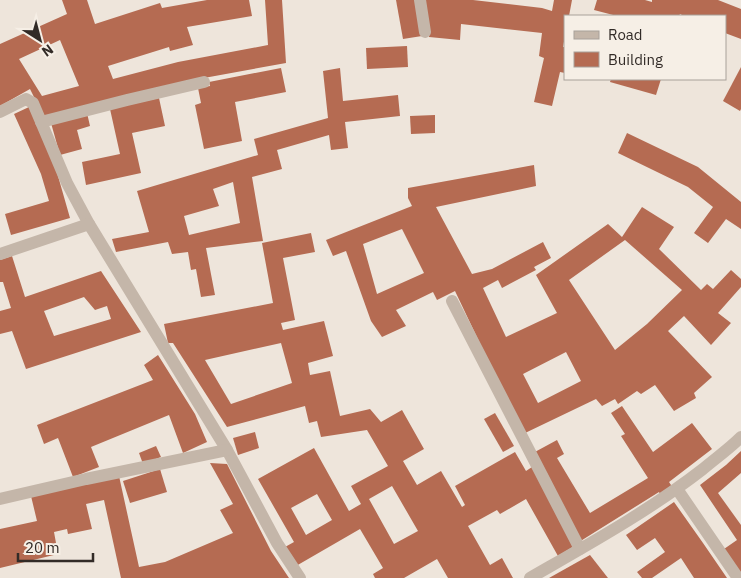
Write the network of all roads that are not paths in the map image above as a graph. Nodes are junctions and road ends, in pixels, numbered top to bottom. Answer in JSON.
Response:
{"nodes":[{"id":1,"x":420,"y":0,"type":"edge"},
{"id":2,"x":425,"y":32,"type":"dead end"},
{"id":3,"x":204,"y":82,"type":"dead end"},
{"id":4,"x":0,"y":112,"type":"edge"},
{"id":5,"x":41,"y":122,"type":"junction"},
{"id":6,"x":89,"y":224,"type":"junction"},
{"id":7,"x":0,"y":254,"type":"edge"},
{"id":8,"x":452,"y":301,"type":"dead end"},
{"id":9,"x":741,"y":437,"type":"edge"},
{"id":10,"x":227,"y":450,"type":"junction"},
{"id":11,"x":677,"y":489,"type":"junction"},
{"id":12,"x":0,"y":499,"type":"edge"},
{"id":13,"x":580,"y":549,"type":"junction"},
{"id":14,"x":300,"y":578,"type":"edge"},
{"id":15,"x":530,"y":578,"type":"edge"},
{"id":16,"x":738,"y":578,"type":"edge"}],
"edges":[{"from":1,"to":2,"type":"street"},
{"from":3,"to":5,"type":"street"},
{"from":4,"to":5,"type":"street"},
{"from":5,"to":6,"type":"street"},
{"from":6,"to":7,"type":"street"},
{"from":6,"to":10,"type":"street"},
{"from":8,"to":13,"type":"street"},
{"from":9,"to":11,"type":"street"},
{"from":10,"to":12,"type":"street"},
{"from":10,"to":14,"type":"street"},
{"from":11,"to":13,"type":"street"},
{"from":11,"to":16,"type":"street"},
{"from":13,"to":15,"type":"street"}]}
